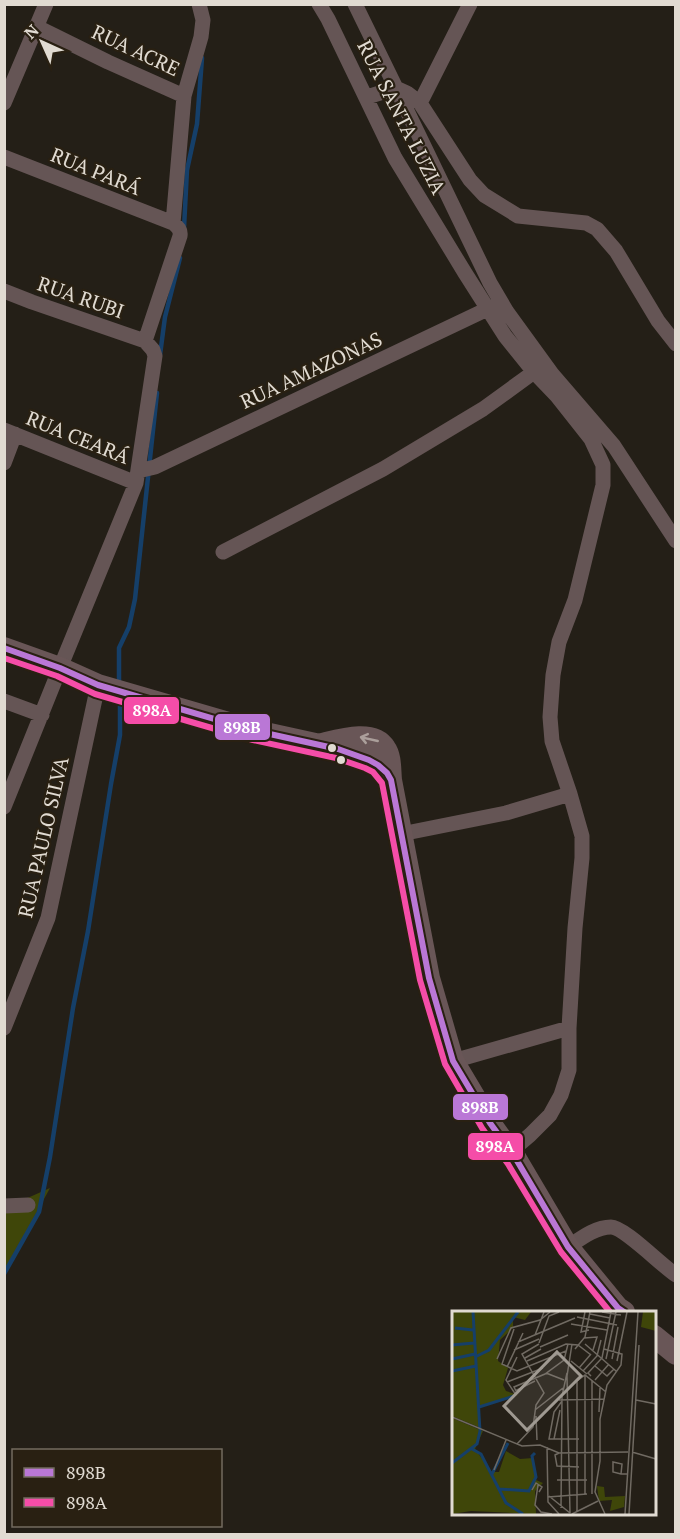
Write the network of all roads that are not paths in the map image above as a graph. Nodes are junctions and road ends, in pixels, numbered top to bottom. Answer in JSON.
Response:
{"nodes":[{"id":1,"x":45,"y":4,"type":"edge"},
{"id":2,"x":199,"y":4,"type":"edge"},
{"id":3,"x":319,"y":4,"type":"edge"},
{"id":4,"x":355,"y":4,"type":"edge"},
{"id":5,"x":470,"y":4,"type":"edge"},
{"id":6,"x":37,"y":27,"type":"junction"},
{"id":7,"x":396,"y":88,"type":"junction"},
{"id":8,"x":184,"y":96,"type":"junction"},
{"id":9,"x":367,"y":97,"type":"junction"},
{"id":10,"x":4,"y":103,"type":"edge"},
{"id":11,"x":420,"y":103,"type":"junction"},
{"id":12,"x":4,"y":157,"type":"edge"},
{"id":13,"x":173,"y":223,"type":"junction"},
{"id":14,"x":4,"y":291,"type":"edge"},
{"id":15,"x":494,"y":306,"type":"junction"},
{"id":16,"x":145,"y":341,"type":"junction"},
{"id":17,"x":675,"y":344,"type":"edge"},
{"id":18,"x":534,"y":372,"type":"junction"},
{"id":19,"x":10,"y":432,"type":"edge"},
{"id":20,"x":4,"y":462,"type":"edge"},
{"id":21,"x":143,"y":473,"type":"junction"},
{"id":22,"x":675,"y":541,"type":"edge"},
{"id":23,"x":223,"y":552,"type":"dead end"},
{"id":24,"x":4,"y":648,"type":"edge"},
{"id":25,"x":60,"y":668,"type":"junction"},
{"id":26,"x":98,"y":685,"type":"junction"},
{"id":27,"x":4,"y":701,"type":"edge"},
{"id":28,"x":42,"y":714,"type":"junction"},
{"id":29,"x":570,"y":794,"type":"junction"},
{"id":30,"x":4,"y":807,"type":"edge"},
{"id":31,"x":401,"y":834,"type":"junction"},
{"id":32,"x":4,"y":1028,"type":"edge"},
{"id":33,"x":569,"y":1029,"type":"junction"},
{"id":34,"x":453,"y":1061,"type":"junction"},
{"id":35,"x":510,"y":1152,"type":"junction"},
{"id":36,"x":28,"y":1205,"type":"dead end"},
{"id":37,"x":4,"y":1206,"type":"edge"},
{"id":38,"x":568,"y":1247,"type":"junction"},
{"id":39,"x":675,"y":1275,"type":"edge"},
{"id":40,"x":622,"y":1311,"type":"edge"},
{"id":41,"x":656,"y":1338,"type":"edge"},
{"id":42,"x":675,"y":1354,"type":"edge"}],
"edges":[{"from":1,"to":6,"type":"street"},
{"from":2,"to":8,"type":"street"},
{"from":3,"to":9,"type":"street","name":"RUA SANTA LUZIA"},
{"from":4,"to":7,"type":"street"},
{"from":5,"to":11,"type":"street"},
{"from":6,"to":8,"type":"street","name":"RUA ACRE"},
{"from":6,"to":10,"type":"street"},
{"from":7,"to":9,"type":"street"},
{"from":7,"to":11,"type":"street"},
{"from":7,"to":15,"type":"street"},
{"from":8,"to":13,"type":"street"},
{"from":9,"to":15,"type":"street","name":"RUA SANTA LUZIA"},
{"from":11,"to":17,"type":"street"},
{"from":12,"to":13,"type":"street","name":"RUA PARÁ"},
{"from":13,"to":16,"type":"street"},
{"from":14,"to":16,"type":"street","name":"RUA RUBI"},
{"from":15,"to":18,"type":"street"},
{"from":15,"to":21,"type":"street","name":"RUA AMAZONAS"},
{"from":15,"to":22,"type":"street"},
{"from":16,"to":21,"type":"street"},
{"from":18,"to":23,"type":"street"},
{"from":18,"to":29,"type":"street"},
{"from":19,"to":20,"type":"street"},
{"from":19,"to":21,"type":"street","name":"RUA CEARÁ"},
{"from":21,"to":25,"type":"street"},
{"from":24,"to":25,"type":"street"},
{"from":25,"to":26,"type":"street"},
{"from":25,"to":28,"type":"street"},
{"from":26,"to":31,"type":"street"},
{"from":26,"to":32,"type":"street","name":"RUA PAULO SILVA"},
{"from":27,"to":28,"type":"street"},
{"from":28,"to":30,"type":"street"},
{"from":29,"to":31,"type":"street"},
{"from":29,"to":33,"type":"street"},
{"from":31,"to":34,"type":"street"},
{"from":33,"to":34,"type":"street"},
{"from":33,"to":35,"type":"street"},
{"from":34,"to":35,"type":"street"},
{"from":35,"to":38,"type":"street"},
{"from":36,"to":37,"type":"street"},
{"from":38,"to":39,"type":"street"},
{"from":38,"to":40,"type":"street"},
{"from":41,"to":42,"type":"street"}]}
